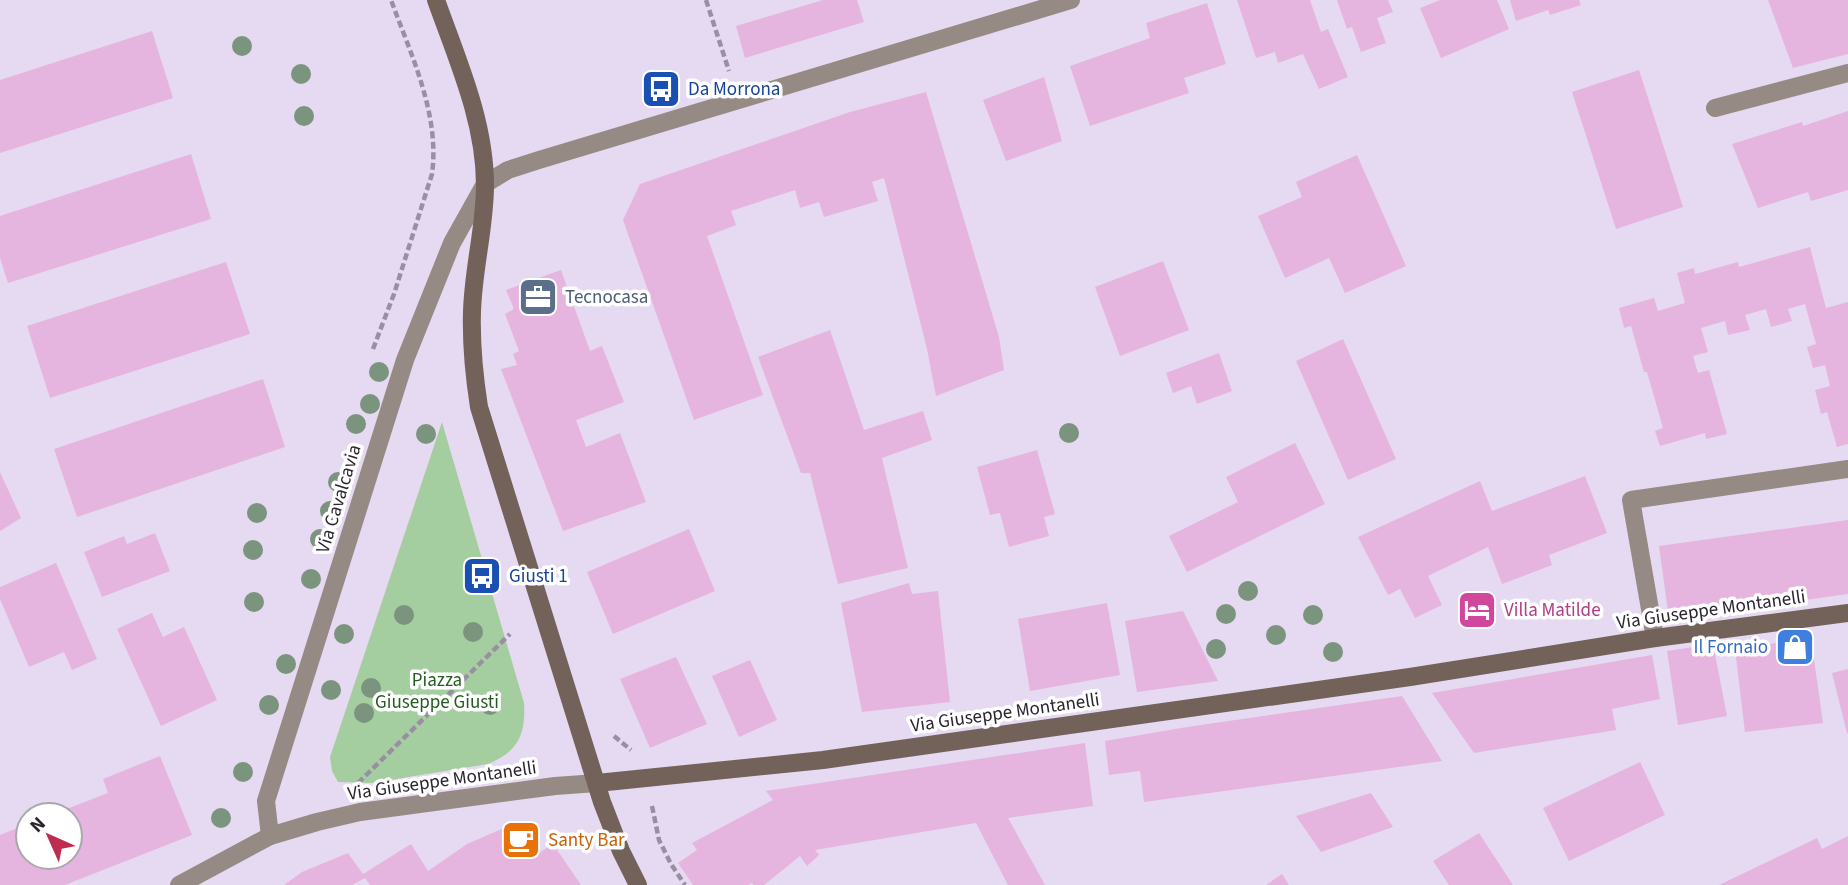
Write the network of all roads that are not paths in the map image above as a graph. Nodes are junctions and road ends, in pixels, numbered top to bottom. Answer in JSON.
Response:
{"nodes":[{"id":1,"x":436,"y":0,"type":"edge"},
{"id":2,"x":1071,"y":0,"type":"edge"},
{"id":3,"x":1848,"y":73,"type":"edge"},
{"id":4,"x":1715,"y":108,"type":"dead end"},
{"id":5,"x":485,"y":184,"type":"junction"},
{"id":6,"x":1848,"y":469,"type":"edge"},
{"id":7,"x":1848,"y":613,"type":"edge"},
{"id":8,"x":1655,"y":638,"type":"junction"},
{"id":9,"x":597,"y":783,"type":"junction"},
{"id":10,"x":270,"y":836,"type":"junction"},
{"id":11,"x":184,"y":884,"type":"edge"},
{"id":12,"x":638,"y":885,"type":"edge"}],
"edges":[{"from":1,"to":5,"type":"street"},
{"from":2,"to":5,"type":"street"},
{"from":3,"to":4,"type":"street"},
{"from":5,"to":9,"type":"street"},
{"from":5,"to":10,"type":"street","name":"Via Cavalcavia"},
{"from":6,"to":8,"type":"street"},
{"from":7,"to":8,"type":"street","name":"Via Giuseppe Montanelli"},
{"from":8,"to":9,"type":"street","name":"Via Giuseppe Montanelli"},
{"from":9,"to":10,"type":"street","name":"Via Giuseppe Montanelli"},
{"from":9,"to":12,"type":"street"},
{"from":10,"to":11,"type":"street","name":"Via Giuseppe Montanelli"}]}
